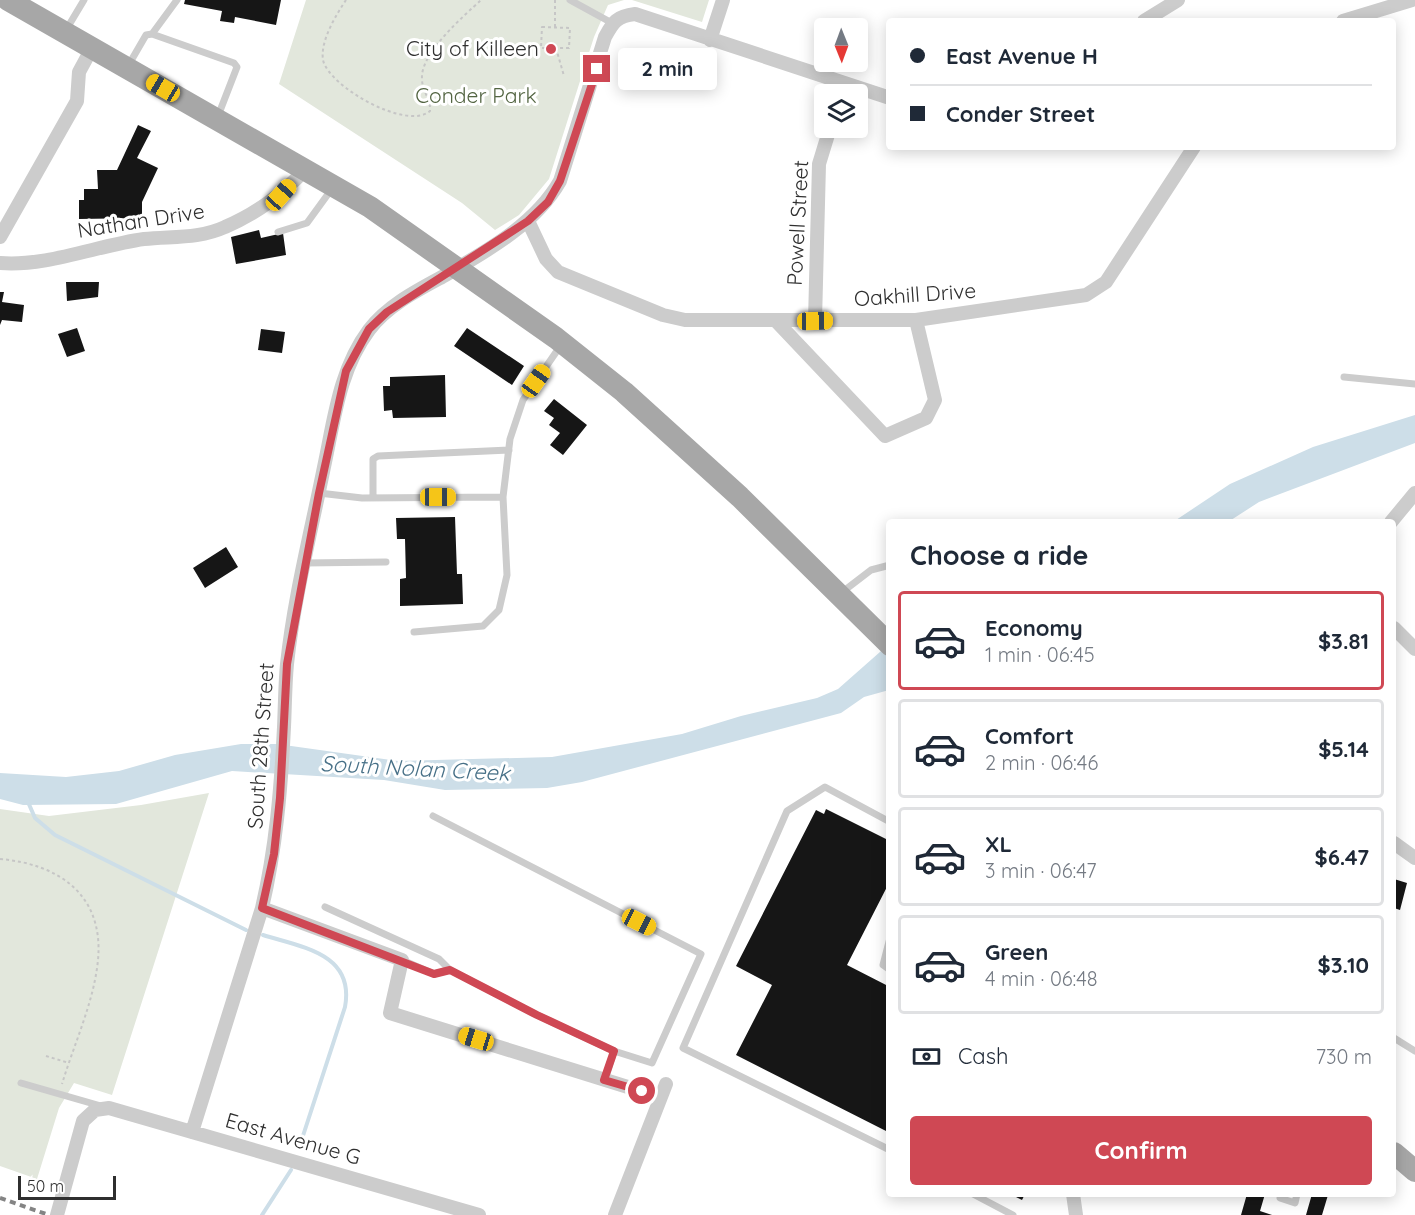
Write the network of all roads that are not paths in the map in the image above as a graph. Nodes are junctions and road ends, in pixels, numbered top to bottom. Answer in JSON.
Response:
{"nodes":[{"id":1,"x":8,"y":0,"type":"edge"},
{"id":2,"x":84,"y":0,"type":"edge"},
{"id":3,"x":177,"y":0,"type":"edge"},
{"id":4,"x":570,"y":0,"type":"edge"},
{"id":5,"x":723,"y":0,"type":"edge"},
{"id":6,"x":1178,"y":0,"type":"edge"},
{"id":7,"x":1412,"y":0,"type":"edge"},
{"id":8,"x":1149,"y":18,"type":"edge"},
{"id":9,"x":1353,"y":18,"type":"edge"},
{"id":10,"x":612,"y":22,"type":"junction"},
{"id":11,"x":65,"y":32,"type":"junction"},
{"id":12,"x":152,"y":34,"type":"junction"},
{"id":13,"x":710,"y":40,"type":"junction"},
{"id":14,"x":92,"y":48,"type":"junction"},
{"id":15,"x":127,"y":68,"type":"junction"},
{"id":16,"x":828,"y":84,"type":"edge"},
{"id":17,"x":868,"y":94,"type":"edge"},
{"id":18,"x":886,"y":97,"type":"edge"},
{"id":19,"x":217,"y":118,"type":"junction"},
{"id":20,"x":827,"y":138,"type":"edge"},
{"id":21,"x":1192,"y":150,"type":"edge"},
{"id":22,"x":306,"y":168,"type":"junction"},
{"id":23,"x":334,"y":185,"type":"junction"},
{"id":24,"x":528,"y":221,"type":"junction"},
{"id":25,"x":278,"y":232,"type":"dead end"},
{"id":26,"x":0,"y":237,"type":"edge"},
{"id":27,"x":0,"y":263,"type":"edge"},
{"id":28,"x":459,"y":267,"type":"junction"},
{"id":29,"x":916,"y":320,"type":"junction"},
{"id":30,"x":815,"y":321,"type":"junction"},
{"id":31,"x":777,"y":322,"type":"junction"},
{"id":32,"x":562,"y":343,"type":"junction"},
{"id":33,"x":1344,"y":377,"type":"dead end"},
{"id":34,"x":1415,"y":384,"type":"edge"},
{"id":35,"x":509,"y":450,"type":"junction"},
{"id":36,"x":319,"y":493,"type":"junction"},
{"id":37,"x":1415,"y":493,"type":"edge"},
{"id":38,"x":504,"y":497,"type":"junction"},
{"id":39,"x":374,"y":498,"type":"junction"},
{"id":40,"x":1393,"y":519,"type":"edge"},
{"id":41,"x":386,"y":562,"type":"dead end"},
{"id":42,"x":304,"y":563,"type":"junction"},
{"id":43,"x":886,"y":566,"type":"edge"},
{"id":44,"x":839,"y":594,"type":"junction"},
{"id":45,"x":1396,"y":630,"type":"edge"},
{"id":46,"x":414,"y":632,"type":"dead end"},
{"id":47,"x":886,"y":641,"type":"edge"},
{"id":48,"x":1415,"y":649,"type":"edge"},
{"id":49,"x":433,"y":816,"type":"dead end"},
{"id":50,"x":886,"y":820,"type":"edge"},
{"id":51,"x":1396,"y":844,"type":"edge"},
{"id":52,"x":1415,"y":858,"type":"edge"},
{"id":53,"x":325,"y":907,"type":"dead end"},
{"id":54,"x":262,"y":908,"type":"junction"},
{"id":55,"x":402,"y":960,"type":"junction"},
{"id":56,"x":450,"y":970,"type":"junction"},
{"id":57,"x":1396,"y":1039,"type":"edge"},
{"id":58,"x":614,"y":1051,"type":"junction"},
{"id":59,"x":1415,"y":1051,"type":"edge"},
{"id":60,"x":604,"y":1080,"type":"junction"},
{"id":61,"x":21,"y":1083,"type":"dead end"},
{"id":62,"x":102,"y":1109,"type":"junction"},
{"id":63,"x":192,"y":1132,"type":"junction"},
{"id":64,"x":886,"y":1148,"type":"edge"},
{"id":65,"x":1396,"y":1155,"type":"edge"},
{"id":66,"x":1415,"y":1171,"type":"edge"},
{"id":67,"x":980,"y":1197,"type":"edge"},
{"id":68,"x":1073,"y":1197,"type":"edge"},
{"id":69,"x":1280,"y":1197,"type":"edge"},
{"id":70,"x":1297,"y":1197,"type":"edge"},
{"id":71,"x":57,"y":1215,"type":"edge"},
{"id":72,"x":479,"y":1215,"type":"edge"},
{"id":73,"x":615,"y":1215,"type":"edge"},
{"id":74,"x":1013,"y":1215,"type":"edge"},
{"id":75,"x":1076,"y":1215,"type":"edge"}],
"edges":[{"from":1,"to":11,"type":"main road"},
{"from":2,"to":11,"type":"lane"},
{"from":3,"to":12,"type":"lane"},
{"from":4,"to":10,"type":"lane"},
{"from":5,"to":13,"type":"street"},
{"from":6,"to":8,"type":"street"},
{"from":7,"to":9,"type":"street"},
{"from":10,"to":13,"type":"street"},
{"from":10,"to":24,"type":"street","name":"South 28th Street"},
{"from":11,"to":14,"type":"main road"},
{"from":12,"to":15,"type":"lane"},
{"from":12,"to":19,"type":"lane"},
{"from":13,"to":16,"type":"street"},
{"from":14,"to":15,"type":"main road"},
{"from":14,"to":26,"type":"street"},
{"from":15,"to":19,"type":"main road"},
{"from":17,"to":18,"type":"street"},
{"from":19,"to":22,"type":"main road"},
{"from":20,"to":30,"type":"street","name":"Powell Street"},
{"from":21,"to":29,"type":"street","name":"Oakhill Drive"},
{"from":22,"to":23,"type":"main road"},
{"from":22,"to":27,"type":"street","name":"Nathan Drive"},
{"from":23,"to":25,"type":"lane"},
{"from":23,"to":28,"type":"main road"},
{"from":24,"to":28,"type":"street","name":"South 28th Street"},
{"from":24,"to":31,"type":"street","name":"Oakhill Drive"},
{"from":28,"to":32,"type":"main road"},
{"from":28,"to":36,"type":"street","name":"South 28th Street"},
{"from":29,"to":30,"type":"street","name":"Oakhill Drive"},
{"from":29,"to":31,"type":"street"},
{"from":30,"to":31,"type":"street","name":"Oakhill Drive"},
{"from":32,"to":35,"type":"lane"},
{"from":32,"to":44,"type":"main road"},
{"from":33,"to":34,"type":"lane"},
{"from":35,"to":38,"type":"lane"},
{"from":35,"to":39,"type":"lane"},
{"from":36,"to":39,"type":"lane"},
{"from":36,"to":42,"type":"street","name":"South 28th Street"},
{"from":37,"to":40,"type":"street"},
{"from":38,"to":39,"type":"lane"},
{"from":38,"to":46,"type":"lane"},
{"from":41,"to":42,"type":"lane"},
{"from":42,"to":54,"type":"street","name":"South 28th Street"},
{"from":43,"to":44,"type":"lane"},
{"from":44,"to":47,"type":"main road"},
{"from":45,"to":48,"type":"street"},
{"from":49,"to":58,"type":"lane"},
{"from":50,"to":64,"type":"lane"},
{"from":51,"to":52,"type":"street"},
{"from":53,"to":56,"type":"lane"},
{"from":54,"to":55,"type":"street"},
{"from":54,"to":63,"type":"street","name":"South 28th Street"},
{"from":55,"to":56,"type":"lane"},
{"from":55,"to":60,"type":"street"},
{"from":56,"to":58,"type":"lane"},
{"from":57,"to":59,"type":"lane"},
{"from":58,"to":60,"type":"lane"},
{"from":60,"to":73,"type":"street"},
{"from":61,"to":62,"type":"lane"},
{"from":62,"to":63,"type":"street","name":"East Avenue G"},
{"from":62,"to":71,"type":"street"},
{"from":63,"to":72,"type":"street","name":"East Avenue G"},
{"from":65,"to":66,"type":"main road"},
{"from":67,"to":74,"type":"lane"},
{"from":68,"to":75,"type":"street"},
{"from":69,"to":70,"type":"lane"}]}
